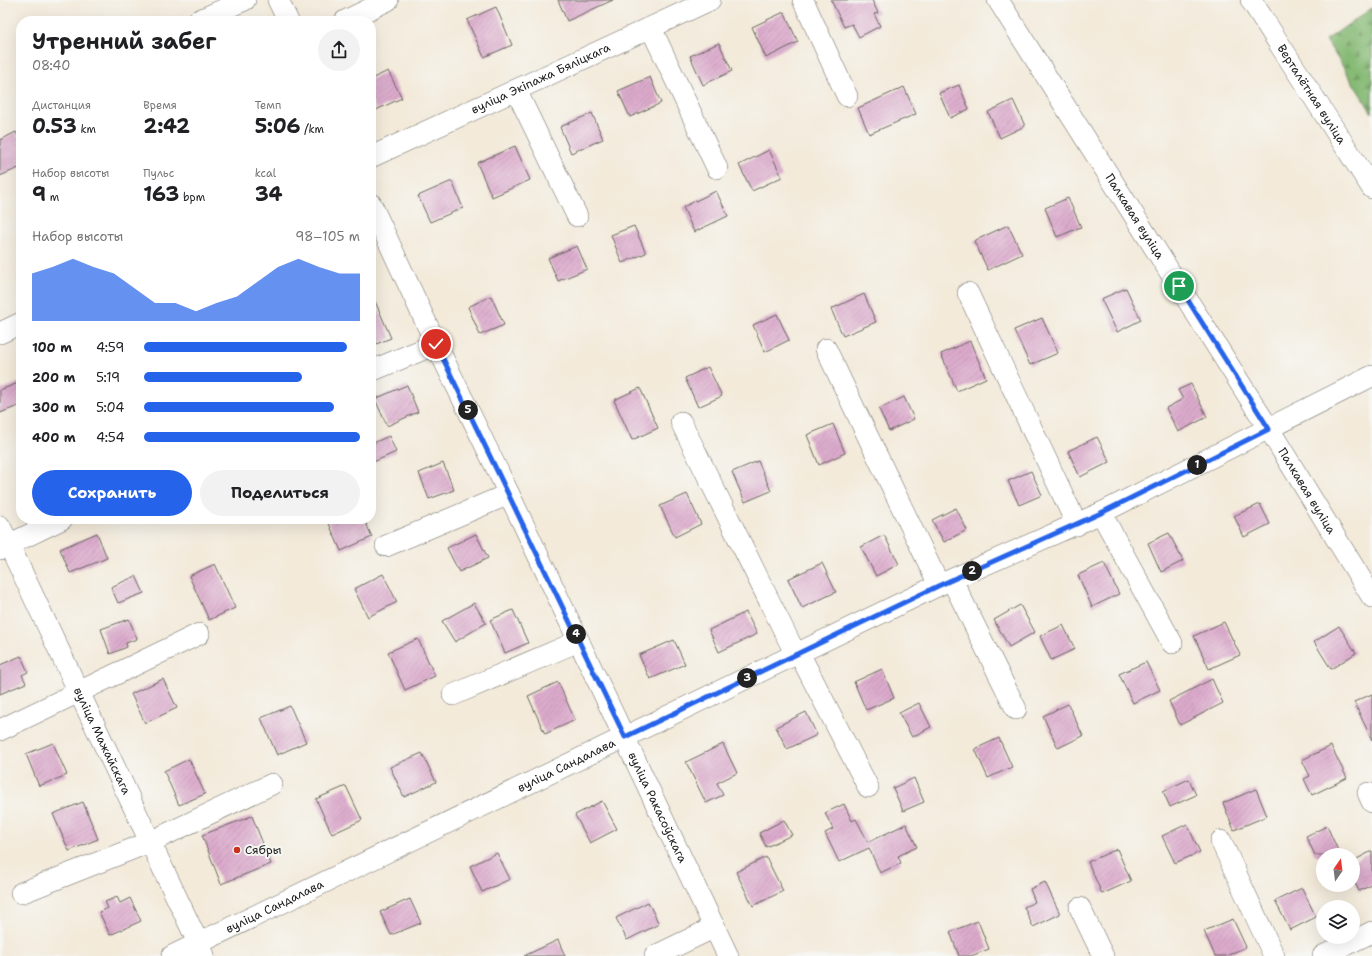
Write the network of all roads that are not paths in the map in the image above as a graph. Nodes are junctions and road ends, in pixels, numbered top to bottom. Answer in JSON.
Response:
{"nodes":[{"id":1,"x":245,"y":0,"type":"edge"},
{"id":2,"x":278,"y":0,"type":"edge"},
{"id":3,"x":388,"y":0,"type":"edge"},
{"id":4,"x":710,"y":0,"type":"edge"},
{"id":5,"x":803,"y":0,"type":"edge"},
{"id":6,"x":998,"y":0,"type":"edge"},
{"id":7,"x":1251,"y":0,"type":"edge"},
{"id":8,"x":208,"y":16,"type":"edge"},
{"id":9,"x":286,"y":16,"type":"edge"},
{"id":10,"x":355,"y":16,"type":"edge"},
{"id":11,"x":651,"y":28,"type":"junction"},
{"id":12,"x":516,"y":90,"type":"junction"},
{"id":13,"x":847,"y":96,"type":"dead end"},
{"id":14,"x":376,"y":155,"type":"edge"},
{"id":15,"x":717,"y":168,"type":"dead end"},
{"id":16,"x":1372,"y":188,"type":"edge"},
{"id":17,"x":376,"y":215,"type":"edge"},
{"id":18,"x":577,"y":216,"type":"dead end"},
{"id":19,"x":968,"y":293,"type":"dead end"},
{"id":20,"x":16,"y":325,"type":"edge"},
{"id":21,"x":0,"y":333,"type":"edge"},
{"id":22,"x":436,"y":344,"type":"junction"},
{"id":23,"x":826,"y":349,"type":"dead end"},
{"id":24,"x":376,"y":370,"type":"edge"},
{"id":25,"x":1372,"y":376,"type":"edge"},
{"id":26,"x":682,"y":422,"type":"dead end"},
{"id":27,"x":1269,"y":429,"type":"junction"},
{"id":28,"x":509,"y":494,"type":"junction"},
{"id":29,"x":1101,"y":513,"type":"junction"},
{"id":30,"x":52,"y":524,"type":"edge"},
{"id":31,"x":1077,"y":524,"type":"junction"},
{"id":32,"x":0,"y":526,"type":"edge"},
{"id":33,"x":386,"y":546,"type":"dead end"},
{"id":34,"x":4,"y":547,"type":"edge"},
{"id":35,"x":945,"y":583,"type":"junction"},
{"id":36,"x":1372,"y":597,"type":"edge"},
{"id":37,"x":199,"y":634,"type":"dead end"},
{"id":38,"x":579,"y":641,"type":"junction"},
{"id":39,"x":1172,"y":643,"type":"dead end"},
{"id":40,"x":797,"y":654,"type":"junction"},
{"id":41,"x":78,"y":692,"type":"junction"},
{"id":42,"x":453,"y":695,"type":"dead end"},
{"id":43,"x":1016,"y":709,"type":"dead end"},
{"id":44,"x":0,"y":730,"type":"edge"},
{"id":45,"x":625,"y":737,"type":"junction"},
{"id":46,"x":272,"y":784,"type":"dead end"},
{"id":47,"x":868,"y":787,"type":"dead end"},
{"id":48,"x":1221,"y":841,"type":"dead end"},
{"id":49,"x":150,"y":842,"type":"junction"},
{"id":50,"x":21,"y":893,"type":"dead end"},
{"id":51,"x":1080,"y":908,"type":"dead end"},
{"id":52,"x":714,"y":926,"type":"junction"},
{"id":53,"x":1372,"y":932,"type":"edge"},
{"id":54,"x":201,"y":950,"type":"edge"},
{"id":55,"x":172,"y":956,"type":"edge"},
{"id":56,"x":655,"y":956,"type":"edge"},
{"id":57,"x":728,"y":956,"type":"edge"},
{"id":58,"x":1103,"y":956,"type":"edge"},
{"id":59,"x":1274,"y":956,"type":"edge"},
{"id":60,"x":1323,"y":956,"type":"edge"}],
"edges":[{"from":1,"to":8,"type":"street"},
{"from":2,"to":9,"type":"street"},
{"from":3,"to":10,"type":"street"},
{"from":4,"to":11,"type":"street","name":"вуліца Экіпажа Бяліцкага"},
{"from":5,"to":13,"type":"street"},
{"from":6,"to":27,"type":"street","name":"Палкавая вуліца"},
{"from":7,"to":16,"type":"street","name":"Верталётная вуліца"},
{"from":11,"to":12,"type":"street","name":"вуліца Экіпажа Бяліцкага"},
{"from":11,"to":15,"type":"street"},
{"from":12,"to":14,"type":"street","name":"вуліца Экіпажа Бяліцкага"},
{"from":12,"to":18,"type":"street"},
{"from":17,"to":22,"type":"street","name":"вуліца Ракасоўскага"},
{"from":19,"to":31,"type":"street"},
{"from":20,"to":21,"type":"street"},
{"from":22,"to":24,"type":"street"},
{"from":22,"to":28,"type":"street","name":"вуліца Ракасоўскага"},
{"from":23,"to":35,"type":"street"},
{"from":25,"to":27,"type":"street","name":"вуліца Сандалава"},
{"from":26,"to":40,"type":"street"},
{"from":27,"to":29,"type":"street","name":"вуліца Сандалава"},
{"from":27,"to":36,"type":"street","name":"Палкавая вуліца"},
{"from":28,"to":33,"type":"street"},
{"from":28,"to":38,"type":"street","name":"вуліца Ракасоўскага"},
{"from":29,"to":31,"type":"street","name":"вуліца Сандалава"},
{"from":29,"to":39,"type":"street"},
{"from":30,"to":34,"type":"street"},
{"from":31,"to":35,"type":"street","name":"вуліца Сандалава"},
{"from":32,"to":34,"type":"street","name":"вуліца Мажайскага"},
{"from":34,"to":41,"type":"street","name":"вуліца Мажайскага"},
{"from":35,"to":40,"type":"street","name":"вуліца Сандалава"},
{"from":35,"to":43,"type":"street"},
{"from":37,"to":41,"type":"street"},
{"from":38,"to":42,"type":"street"},
{"from":38,"to":45,"type":"street","name":"вуліца Ракасоўскага"},
{"from":40,"to":45,"type":"street","name":"вуліца Сандалава"},
{"from":40,"to":47,"type":"street"},
{"from":41,"to":44,"type":"street"},
{"from":41,"to":49,"type":"street","name":"вуліца Мажайскага"},
{"from":45,"to":52,"type":"street","name":"вуліца Ракасоўскага"},
{"from":45,"to":54,"type":"street","name":"вуліца Сандалава"},
{"from":46,"to":49,"type":"street"},
{"from":48,"to":59,"type":"street"},
{"from":49,"to":50,"type":"street"},
{"from":49,"to":54,"type":"street","name":"вуліца Мажайскага"},
{"from":51,"to":58,"type":"street"},
{"from":52,"to":56,"type":"street"},
{"from":52,"to":57,"type":"street","name":"вуліца Ракасоўскага"},
{"from":53,"to":60,"type":"street"},
{"from":54,"to":55,"type":"street","name":"вуліца Сандалава"}]}
